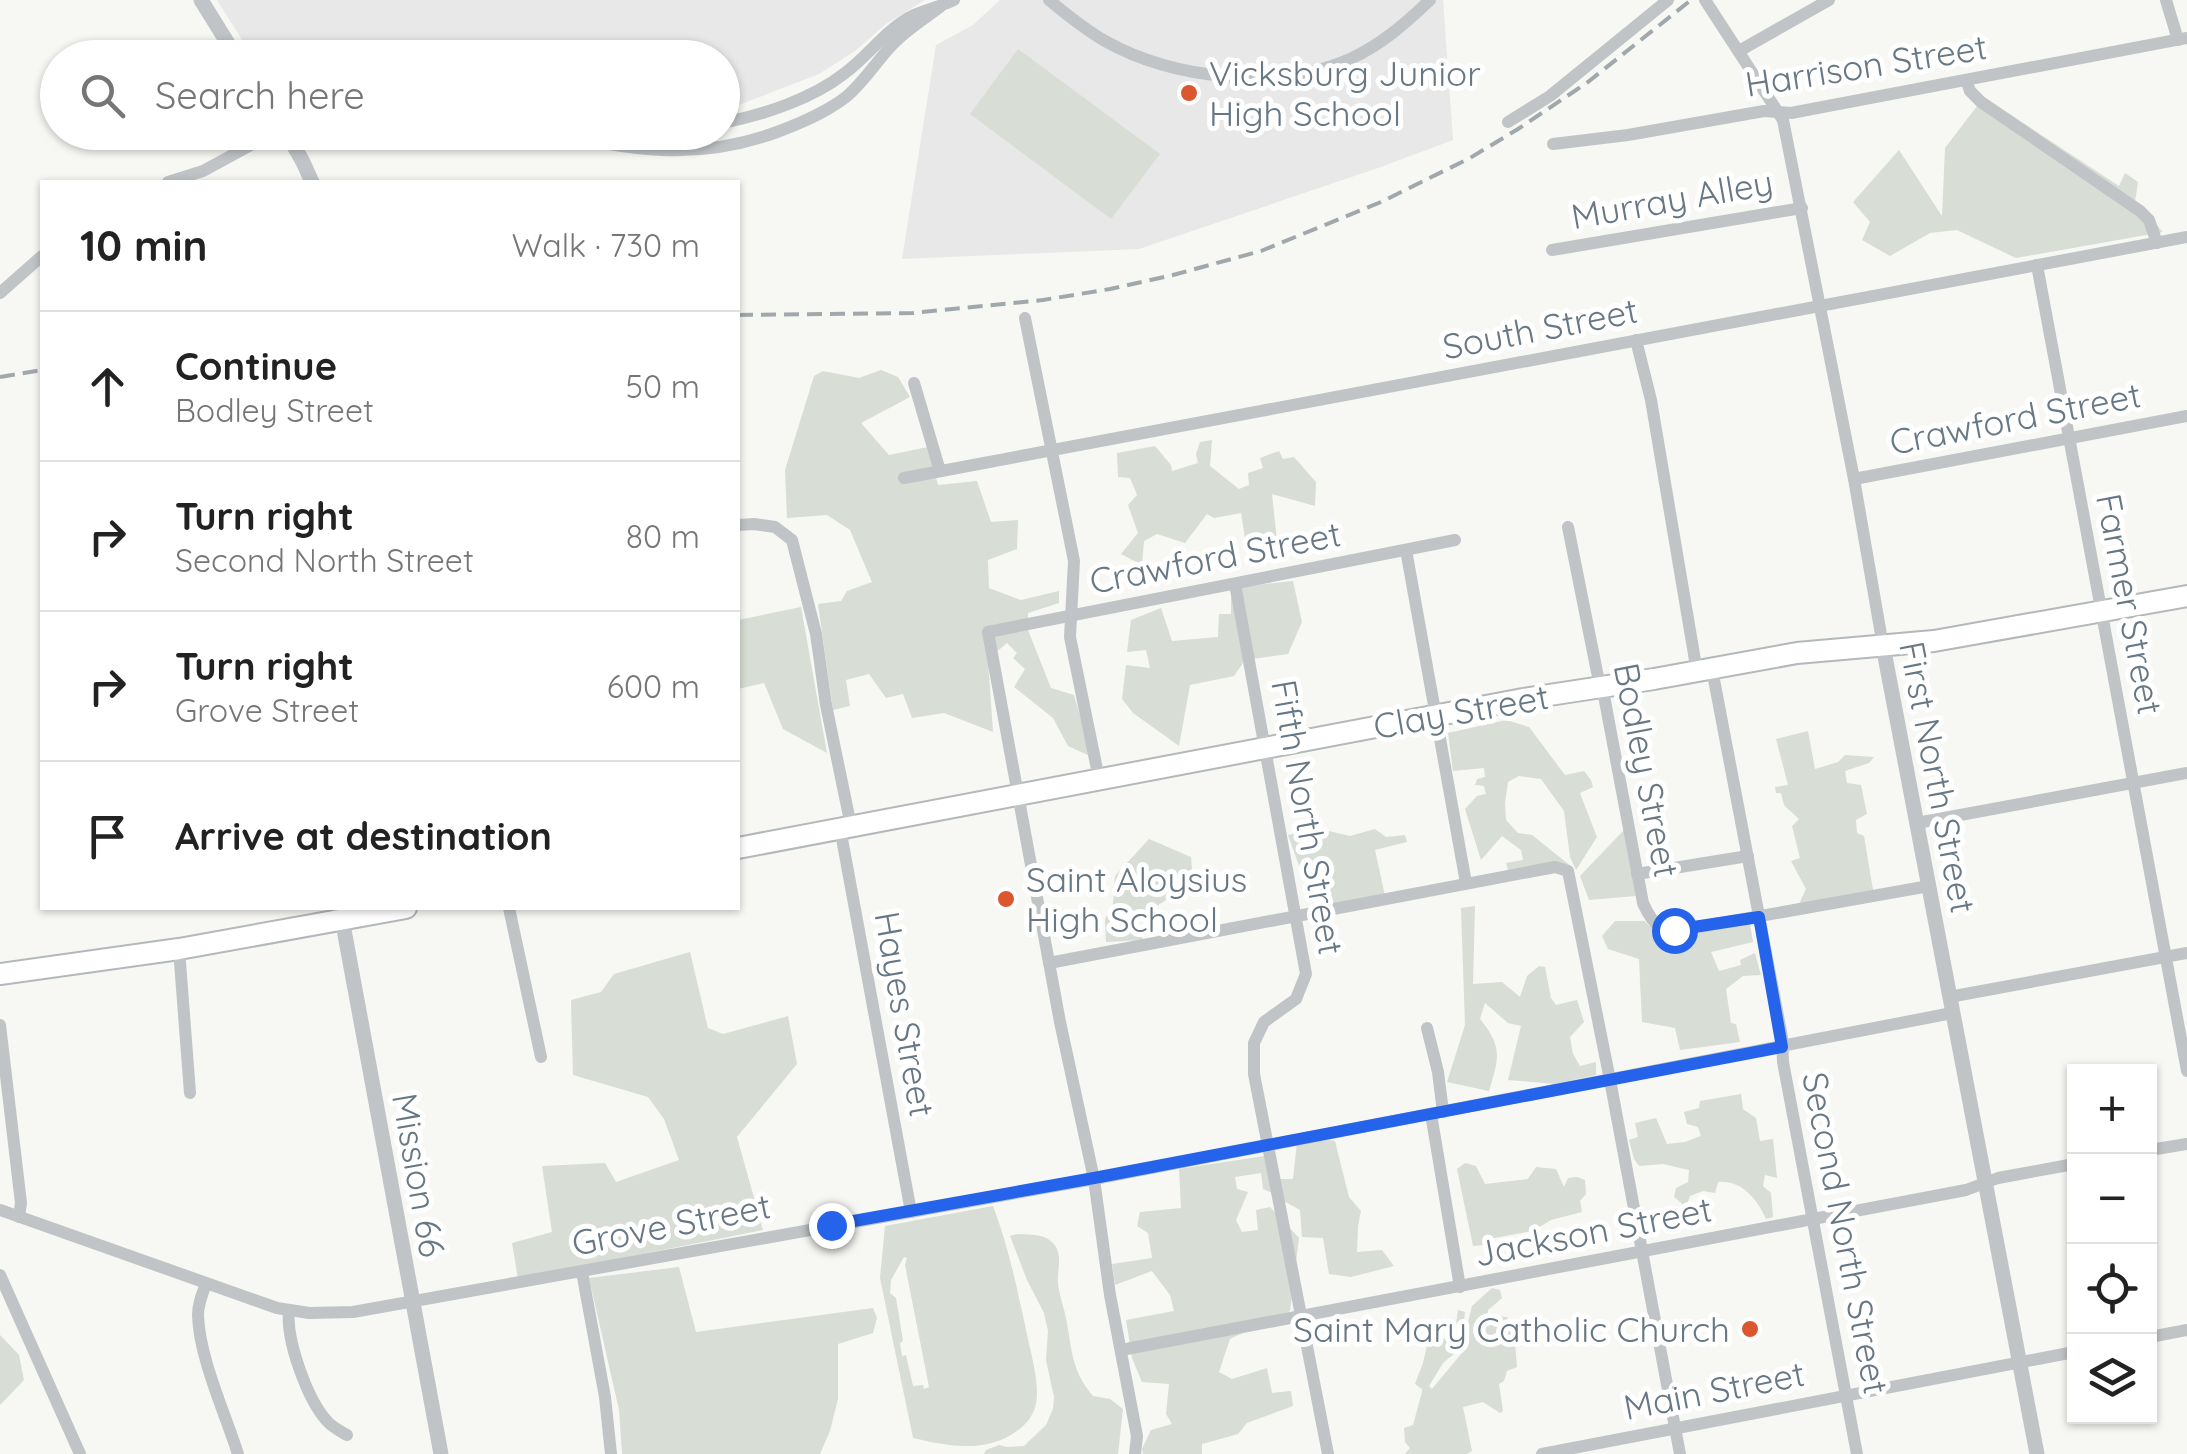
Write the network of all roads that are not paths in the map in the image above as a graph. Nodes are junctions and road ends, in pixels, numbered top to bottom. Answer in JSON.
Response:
{"nodes":[{"id":1,"x":201,"y":0,"type":"edge"},
{"id":2,"x":954,"y":0,"type":"edge"},
{"id":3,"x":1049,"y":0,"type":"edge"},
{"id":4,"x":1430,"y":0,"type":"edge"},
{"id":5,"x":1668,"y":0,"type":"edge"},
{"id":6,"x":1705,"y":0,"type":"edge"},
{"id":7,"x":1829,"y":0,"type":"edge"},
{"id":8,"x":2166,"y":0,"type":"edge"},
{"id":9,"x":940,"y":7,"type":"junction"},
{"id":10,"x":2182,"y":39,"type":"edge"},
{"id":11,"x":226,"y":40,"type":"edge"},
{"id":12,"x":1739,"y":51,"type":"junction"},
{"id":13,"x":1966,"y":80,"type":"junction"},
{"id":14,"x":1778,"y":112,"type":"junction"},
{"id":15,"x":740,"y":117,"type":"edge"},
{"id":16,"x":1508,"y":122,"type":"dead end"},
{"id":17,"x":740,"y":143,"type":"edge"},
{"id":18,"x":1553,"y":144,"type":"dead end"},
{"id":19,"x":241,"y":150,"type":"edge"},
{"id":20,"x":296,"y":150,"type":"edge"},
{"id":21,"x":647,"y":150,"type":"edge"},
{"id":22,"x":702,"y":150,"type":"edge"},
{"id":23,"x":174,"y":180,"type":"edge"},
{"id":24,"x":311,"y":180,"type":"edge"},
{"id":25,"x":1802,"y":208,"type":"junction"},
{"id":26,"x":2187,"y":237,"type":"edge"},
{"id":27,"x":2158,"y":242,"type":"junction"},
{"id":28,"x":1552,"y":250,"type":"dead end"},
{"id":29,"x":40,"y":258,"type":"edge"},
{"id":30,"x":2037,"y":266,"type":"junction"},
{"id":31,"x":0,"y":293,"type":"edge"},
{"id":32,"x":1820,"y":306,"type":"junction"},
{"id":33,"x":1025,"y":318,"type":"dead end"},
{"id":34,"x":1636,"y":340,"type":"junction"},
{"id":35,"x":914,"y":382,"type":"dead end"},
{"id":36,"x":2187,"y":416,"type":"edge"},
{"id":37,"x":2069,"y":438,"type":"junction"},
{"id":38,"x":1052,"y":450,"type":"junction"},
{"id":39,"x":940,"y":471,"type":"junction"},
{"id":40,"x":904,"y":478,"type":"dead end"},
{"id":41,"x":1854,"y":479,"type":"junction"},
{"id":42,"x":740,"y":525,"type":"edge"},
{"id":43,"x":1568,"y":526,"type":"dead end"},
{"id":44,"x":1454,"y":540,"type":"dead end"},
{"id":45,"x":1406,"y":550,"type":"junction"},
{"id":46,"x":1235,"y":584,"type":"junction"},
{"id":47,"x":2187,"y":596,"type":"edge"},
{"id":48,"x":2102,"y":612,"type":"junction"},
{"id":49,"x":1071,"y":615,"type":"junction"},
{"id":50,"x":1883,"y":646,"type":"junction"},
{"id":51,"x":1704,"y":670,"type":"junction"},
{"id":52,"x":1600,"y":686,"type":"junction"},
{"id":53,"x":1436,"y":716,"type":"junction"},
{"id":54,"x":1265,"y":748,"type":"junction"},
{"id":55,"x":2187,"y":772,"type":"edge"},
{"id":56,"x":1099,"y":779,"type":"junction"},
{"id":57,"x":2134,"y":782,"type":"junction"},
{"id":58,"x":1016,"y":795,"type":"junction"},
{"id":59,"x":1916,"y":822,"type":"junction"},
{"id":60,"x":845,"y":827,"type":"junction"},
{"id":61,"x":740,"y":848,"type":"edge"},
{"id":62,"x":1748,"y":856,"type":"junction"},
{"id":63,"x":1637,"y":874,"type":"junction"},
{"id":64,"x":1466,"y":882,"type":"junction"},
{"id":65,"x":1928,"y":886,"type":"junction"},
{"id":66,"x":380,"y":910,"type":"edge"},
{"id":67,"x":509,"y":910,"type":"edge"},
{"id":68,"x":340,"y":913,"type":"edge"},
{"id":69,"x":1296,"y":915,"type":"junction"},
{"id":70,"x":1759,"y":917,"type":"junction"},
{"id":71,"x":179,"y":949,"type":"junction"},
{"id":72,"x":2187,"y":952,"type":"edge"},
{"id":73,"x":2166,"y":956,"type":"junction"},
{"id":74,"x":1049,"y":963,"type":"junction"},
{"id":75,"x":0,"y":974,"type":"edge"},
{"id":76,"x":1951,"y":1005,"type":"junction"},
{"id":77,"x":0,"y":1025,"type":"edge"},
{"id":78,"x":1427,"y":1028,"type":"dead end"},
{"id":79,"x":1782,"y":1047,"type":"junction"},
{"id":80,"x":541,"y":1057,"type":"dead end"},
{"id":81,"x":2187,"y":1071,"type":"edge"},
{"id":82,"x":1610,"y":1080,"type":"junction"},
{"id":83,"x":190,"y":1093,"type":"dead end"},
{"id":84,"x":1437,"y":1112,"type":"junction"},
{"id":85,"x":1268,"y":1144,"type":"junction"},
{"id":86,"x":2187,"y":1144,"type":"edge"},
{"id":87,"x":2157,"y":1149,"type":"edge"},
{"id":88,"x":2067,"y":1165,"type":"edge"},
{"id":89,"x":1094,"y":1178,"type":"junction"},
{"id":90,"x":1984,"y":1183,"type":"junction"},
{"id":91,"x":0,"y":1210,"type":"edge"},
{"id":92,"x":910,"y":1212,"type":"junction"},
{"id":93,"x":19,"y":1217,"type":"junction"},
{"id":94,"x":1814,"y":1219,"type":"junction"},
{"id":95,"x":1643,"y":1252,"type":"junction"},
{"id":96,"x":582,"y":1272,"type":"junction"},
{"id":97,"x":0,"y":1275,"type":"edge"},
{"id":98,"x":206,"y":1284,"type":"junction"},
{"id":99,"x":1460,"y":1286,"type":"junction"},
{"id":100,"x":412,"y":1301,"type":"junction"},
{"id":101,"x":289,"y":1311,"type":"junction"},
{"id":102,"x":1301,"y":1315,"type":"junction"},
{"id":103,"x":2187,"y":1330,"type":"edge"},
{"id":104,"x":2157,"y":1336,"type":"edge"},
{"id":105,"x":1121,"y":1350,"type":"junction"},
{"id":106,"x":2067,"y":1353,"type":"edge"},
{"id":107,"x":2020,"y":1362,"type":"junction"},
{"id":108,"x":1846,"y":1395,"type":"junction"},
{"id":109,"x":1675,"y":1427,"type":"junction"},
{"id":110,"x":346,"y":1435,"type":"dead end"},
{"id":111,"x":80,"y":1454,"type":"edge"},
{"id":112,"x":238,"y":1454,"type":"edge"},
{"id":113,"x":441,"y":1454,"type":"edge"},
{"id":114,"x":611,"y":1454,"type":"edge"},
{"id":115,"x":1137,"y":1454,"type":"edge"},
{"id":116,"x":1328,"y":1454,"type":"edge"},
{"id":117,"x":1542,"y":1454,"type":"edge"},
{"id":118,"x":1680,"y":1454,"type":"edge"},
{"id":119,"x":1857,"y":1454,"type":"edge"},
{"id":120,"x":2036,"y":1454,"type":"edge"}],
"edges":[{"from":1,"to":11,"type":"street"},
{"from":2,"to":9,"type":"street"},
{"from":3,"to":4,"type":"street"},
{"from":5,"to":16,"type":"street"},
{"from":6,"to":12,"type":"street","name":"First North Street"},
{"from":7,"to":12,"type":"street"},
{"from":8,"to":10,"type":"street"},
{"from":9,"to":15,"type":"street"},
{"from":9,"to":17,"type":"street"},
{"from":10,"to":13,"type":"street","name":"Harrison Street"},
{"from":12,"to":14,"type":"street","name":"First North Street"},
{"from":13,"to":14,"type":"street","name":"Harrison Street"},
{"from":13,"to":27,"type":"street"},
{"from":14,"to":18,"type":"street","name":"Harrison Street"},
{"from":14,"to":25,"type":"street","name":"First North Street"},
{"from":19,"to":23,"type":"street"},
{"from":20,"to":24,"type":"street"},
{"from":21,"to":22,"type":"street"},
{"from":25,"to":28,"type":"street","name":"Murray Alley"},
{"from":25,"to":32,"type":"street","name":"First North Street"},
{"from":26,"to":27,"type":"street","name":"South Street"},
{"from":27,"to":30,"type":"street","name":"South Street"},
{"from":29,"to":31,"type":"street"},
{"from":30,"to":32,"type":"street","name":"South Street"},
{"from":30,"to":37,"type":"street","name":"Farmer Street"},
{"from":32,"to":34,"type":"street","name":"South Street"},
{"from":32,"to":41,"type":"street","name":"First North Street"},
{"from":33,"to":38,"type":"street"},
{"from":34,"to":38,"type":"street","name":"South Street"},
{"from":34,"to":51,"type":"street","name":"Second North Street"},
{"from":35,"to":39,"type":"street"},
{"from":36,"to":37,"type":"street","name":"Crawford Street"},
{"from":37,"to":41,"type":"street","name":"Crawford Street"},
{"from":37,"to":48,"type":"street","name":"Farmer Street"},
{"from":38,"to":39,"type":"street","name":"South Street"},
{"from":38,"to":49,"type":"street"},
{"from":39,"to":40,"type":"street","name":"South Street"},
{"from":41,"to":50,"type":"street","name":"First North Street"},
{"from":42,"to":60,"type":"street","name":"Hayes Street"},
{"from":43,"to":52,"type":"street","name":"Bodley Street"},
{"from":44,"to":45,"type":"street","name":"Crawford Street"},
{"from":45,"to":46,"type":"street","name":"Crawford Street"},
{"from":45,"to":53,"type":"street"},
{"from":46,"to":49,"type":"street","name":"Crawford Street"},
{"from":46,"to":54,"type":"street","name":"Fifth North Street"},
{"from":47,"to":48,"type":"main road","name":"Clay Street"},
{"from":48,"to":50,"type":"main road","name":"Clay Street"},
{"from":48,"to":57,"type":"street","name":"Farmer Street"},
{"from":49,"to":56,"type":"street"},
{"from":49,"to":58,"type":"street","name":"Crawford Street"},
{"from":50,"to":51,"type":"main road","name":"Clay Street"},
{"from":50,"to":59,"type":"street","name":"First North Street"},
{"from":51,"to":52,"type":"main road","name":"Clay Street"},
{"from":51,"to":62,"type":"street","name":"Second North Street"},
{"from":52,"to":53,"type":"main road","name":"Clay Street"},
{"from":52,"to":63,"type":"street","name":"Bodley Street"},
{"from":53,"to":54,"type":"main road","name":"Clay Street"},
{"from":53,"to":64,"type":"street"},
{"from":54,"to":56,"type":"main road","name":"Clay Street"},
{"from":54,"to":69,"type":"street","name":"Fifth North Street"},
{"from":55,"to":57,"type":"street"},
{"from":56,"to":58,"type":"main road","name":"Clay Street"},
{"from":57,"to":59,"type":"street"},
{"from":57,"to":73,"type":"street","name":"Farmer Street"},
{"from":58,"to":60,"type":"main road","name":"Clay Street"},
{"from":58,"to":74,"type":"street"},
{"from":59,"to":65,"type":"street","name":"First North Street"},
{"from":60,"to":61,"type":"main road","name":"Clay Street"},
{"from":60,"to":92,"type":"street","name":"Hayes Street"},
{"from":62,"to":63,"type":"street"},
{"from":62,"to":70,"type":"street","name":"Second North Street"},
{"from":63,"to":70,"type":"street","name":"Bodley Street"},
{"from":64,"to":69,"type":"street"},
{"from":64,"to":82,"type":"street"},
{"from":65,"to":70,"type":"street","name":"Bodley Street"},
{"from":65,"to":76,"type":"street","name":"First North Street"},
{"from":66,"to":68,"type":"main road"},
{"from":67,"to":80,"type":"street"},
{"from":68,"to":71,"type":"main road"},
{"from":68,"to":100,"type":"street","name":"Mission 66"},
{"from":69,"to":74,"type":"street"},
{"from":69,"to":85,"type":"street","name":"Fifth North Street"},
{"from":70,"to":79,"type":"street","name":"Second North Street"},
{"from":71,"to":75,"type":"main road"},
{"from":71,"to":83,"type":"street"},
{"from":72,"to":73,"type":"street","name":"Grove Street"},
{"from":73,"to":76,"type":"street","name":"Grove Street"},
{"from":73,"to":81,"type":"street","name":"Farmer Street"},
{"from":74,"to":89,"type":"street"},
{"from":76,"to":79,"type":"street","name":"Grove Street"},
{"from":76,"to":90,"type":"street","name":"First North Street"},
{"from":77,"to":93,"type":"street"},
{"from":78,"to":84,"type":"street"},
{"from":79,"to":82,"type":"street","name":"Grove Street"},
{"from":79,"to":94,"type":"street","name":"Second North Street"},
{"from":82,"to":84,"type":"street","name":"Grove Street"},
{"from":82,"to":95,"type":"street"},
{"from":84,"to":85,"type":"street","name":"Grove Street"},
{"from":84,"to":99,"type":"street"},
{"from":85,"to":89,"type":"street","name":"Grove Street"},
{"from":85,"to":102,"type":"street","name":"Fifth North Street"},
{"from":86,"to":87,"type":"street"},
{"from":88,"to":90,"type":"street","name":"Jackson Street"},
{"from":89,"to":92,"type":"street","name":"Grove Street"},
{"from":89,"to":105,"type":"street"},
{"from":90,"to":94,"type":"street","name":"Jackson Street"},
{"from":90,"to":107,"type":"street","name":"First North Street"},
{"from":91,"to":93,"type":"street","name":"Grove Street"},
{"from":92,"to":96,"type":"street","name":"Grove Street"},
{"from":93,"to":98,"type":"street","name":"Grove Street"},
{"from":94,"to":95,"type":"street","name":"Jackson Street"},
{"from":94,"to":108,"type":"street","name":"Second North Street"},
{"from":95,"to":99,"type":"street","name":"Jackson Street"},
{"from":95,"to":109,"type":"street"},
{"from":96,"to":100,"type":"street","name":"Grove Street"},
{"from":96,"to":114,"type":"street"},
{"from":97,"to":111,"type":"street"},
{"from":98,"to":101,"type":"street","name":"Grove Street"},
{"from":98,"to":112,"type":"street"},
{"from":99,"to":102,"type":"street","name":"Jackson Street"},
{"from":100,"to":101,"type":"street","name":"Grove Street"},
{"from":100,"to":113,"type":"street","name":"Mission 66"},
{"from":101,"to":110,"type":"street"},
{"from":102,"to":105,"type":"street","name":"Jackson Street"},
{"from":102,"to":116,"type":"street","name":"Fifth North Street"},
{"from":103,"to":104,"type":"street"},
{"from":105,"to":115,"type":"street"},
{"from":106,"to":107,"type":"street","name":"Main Street"},
{"from":107,"to":108,"type":"street","name":"Main Street"},
{"from":107,"to":120,"type":"street","name":"First North Street"},
{"from":108,"to":109,"type":"street","name":"Main Street"},
{"from":108,"to":119,"type":"street","name":"Second North Street"},
{"from":109,"to":117,"type":"street","name":"Main Street"},
{"from":109,"to":118,"type":"street"}]}
